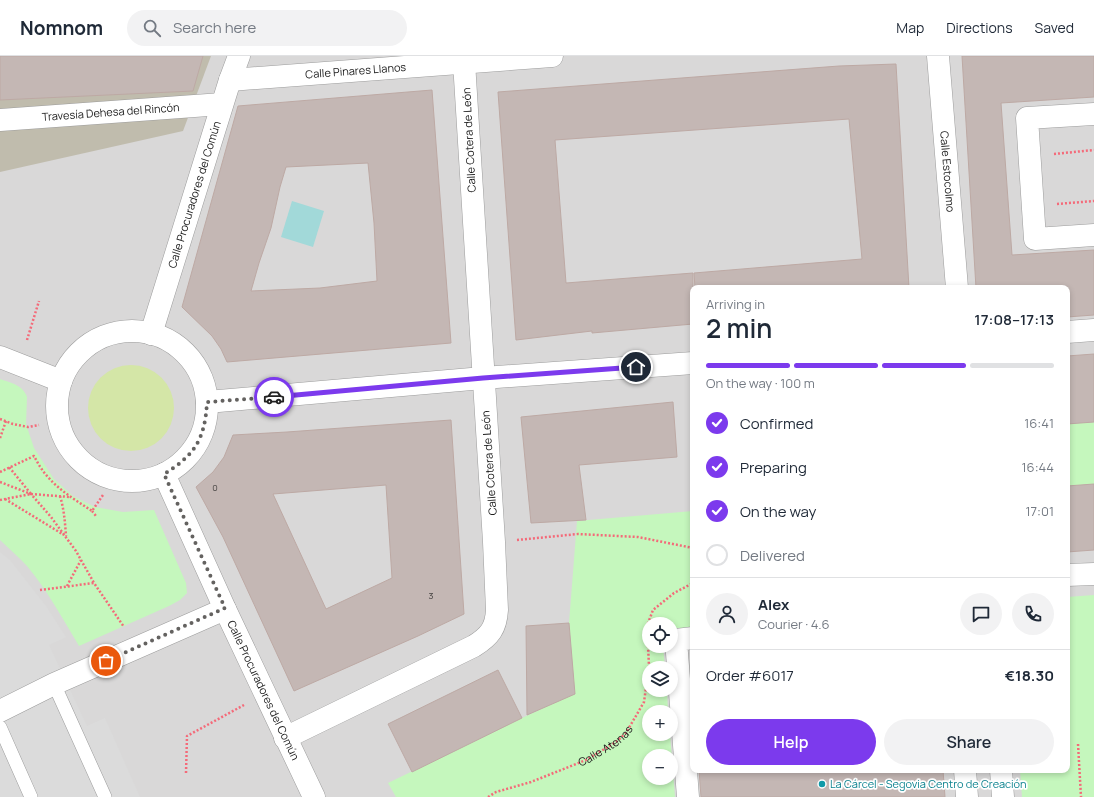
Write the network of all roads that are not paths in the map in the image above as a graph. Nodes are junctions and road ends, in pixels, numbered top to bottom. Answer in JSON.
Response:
{"nodes":[{"id":1,"x":239,"y":56,"type":"edge"},
{"id":2,"x":552,"y":56,"type":"edge"},
{"id":3,"x":938,"y":56,"type":"edge"},
{"id":4,"x":464,"y":62,"type":"junction"},
{"id":5,"x":230,"y":80,"type":"junction"},
{"id":6,"x":222,"y":104,"type":"junction"},
{"id":7,"x":1094,"y":114,"type":"edge"},
{"id":8,"x":0,"y":120,"type":"edge"},
{"id":9,"x":1094,"y":235,"type":"edge"},
{"id":10,"x":957,"y":285,"type":"edge"},
{"id":11,"x":1094,"y":330,"type":"edge"},
{"id":12,"x":1070,"y":332,"type":"edge"},
{"id":13,"x":151,"y":334,"type":"junction"},
{"id":14,"x":0,"y":357,"type":"edge"},
{"id":15,"x":690,"y":363,"type":"edge"},
{"id":16,"x":483,"y":378,"type":"junction"},
{"id":17,"x":62,"y":381,"type":"junction"},
{"id":18,"x":207,"y":402,"type":"junction"},
{"id":19,"x":164,"y":474,"type":"junction"},
{"id":20,"x":1094,"y":574,"type":"edge"},
{"id":21,"x":1070,"y":575,"type":"edge"},
{"id":22,"x":225,"y":608,"type":"junction"},
{"id":23,"x":690,"y":638,"type":"edge"},
{"id":24,"x":54,"y":684,"type":"junction"},
{"id":25,"x":0,"y":711,"type":"edge"},
{"id":26,"x":0,"y":727,"type":"edge"},
{"id":27,"x":285,"y":738,"type":"junction"},
{"id":28,"x":965,"y":773,"type":"edge"},
{"id":29,"x":1001,"y":773,"type":"edge"},
{"id":30,"x":31,"y":797,"type":"edge"},
{"id":31,"x":105,"y":797,"type":"edge"},
{"id":32,"x":314,"y":797,"type":"edge"},
{"id":33,"x":688,"y":797,"type":"edge"},
{"id":34,"x":967,"y":797,"type":"edge"},
{"id":35,"x":1003,"y":797,"type":"edge"}],
"edges":[{"from":1,"to":5,"type":"street","name":"Calle Procuradores del Común"},
{"from":2,"to":4,"type":"street","name":"Calle Pinares Llanos"},
{"from":3,"to":10,"type":"street","name":"Calle Estocolmo"},
{"from":4,"to":5,"type":"street","name":"Calle Pinares Llanos"},
{"from":4,"to":16,"type":"street","name":"Calle Cotera de León"},
{"from":5,"to":6,"type":"street","name":"Calle Procuradores del Común"},
{"from":6,"to":8,"type":"street","name":"Travesía Dehesa del Rincón"},
{"from":6,"to":13,"type":"street","name":"Calle Procuradores del Común"},
{"from":7,"to":9,"type":"street"},
{"from":11,"to":12,"type":"street"},
{"from":13,"to":17,"type":"street"},
{"from":13,"to":18,"type":"street"},
{"from":14,"to":17,"type":"street"},
{"from":15,"to":16,"type":"street"},
{"from":16,"to":18,"type":"street"},
{"from":16,"to":27,"type":"street","name":"Calle Cotera de León"},
{"from":17,"to":19,"type":"street"},
{"from":18,"to":19,"type":"street"},
{"from":19,"to":22,"type":"street","name":"Calle Procuradores del Común"},
{"from":20,"to":21,"type":"street"},
{"from":22,"to":24,"type":"street"},
{"from":22,"to":27,"type":"street","name":"Calle Procuradores del Común"},
{"from":23,"to":33,"type":"street"},
{"from":24,"to":25,"type":"street"},
{"from":24,"to":31,"type":"lane"},
{"from":26,"to":30,"type":"lane"},
{"from":27,"to":32,"type":"street","name":"Calle Procuradores del Común"},
{"from":28,"to":34,"type":"street"},
{"from":29,"to":35,"type":"street"}]}
